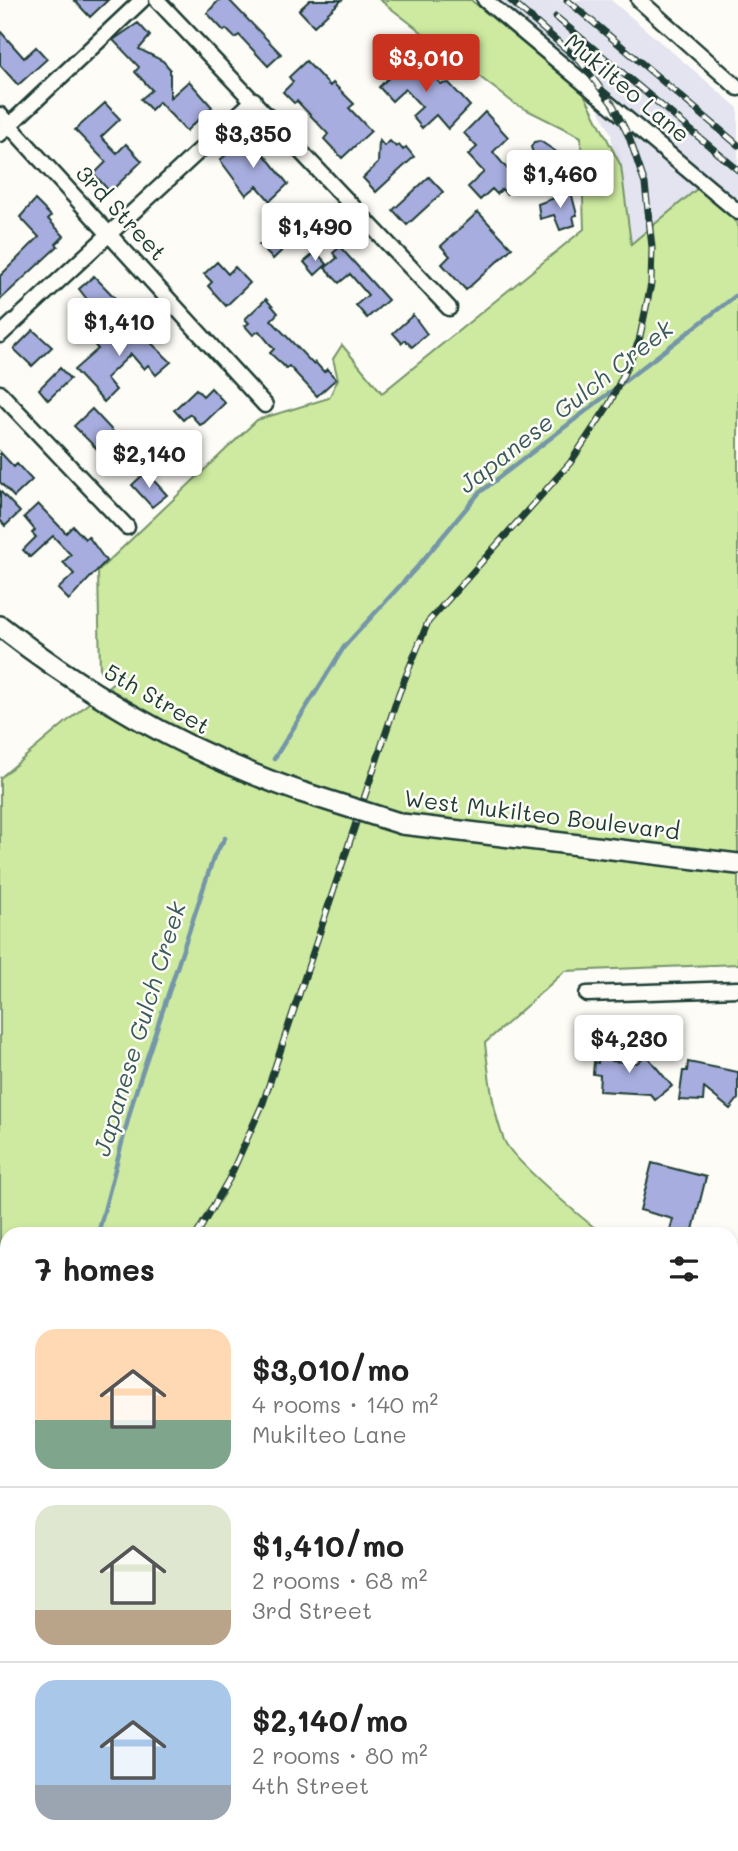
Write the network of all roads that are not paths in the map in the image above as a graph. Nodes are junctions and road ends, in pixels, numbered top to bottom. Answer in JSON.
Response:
{"nodes":[{"id":1,"x":142,"y":0,"type":"edge"},
{"id":2,"x":157,"y":0,"type":"edge"},
{"id":3,"x":485,"y":0,"type":"edge"},
{"id":4,"x":639,"y":0,"type":"edge"},
{"id":5,"x":738,"y":88,"type":"edge"},
{"id":6,"x":254,"y":100,"type":"junction"},
{"id":7,"x":3,"y":124,"type":"edge"},
{"id":8,"x":738,"y":212,"type":"edge"},
{"id":9,"x":110,"y":234,"type":"junction"},
{"id":10,"x":449,"y":308,"type":"dead end"},
{"id":11,"x":0,"y":335,"type":"edge"},
{"id":12,"x":0,"y":393,"type":"edge"},
{"id":13,"x":265,"y":405,"type":"dead end"},
{"id":14,"x":127,"y":527,"type":"dead end"},
{"id":15,"x":0,"y":626,"type":"edge"},
{"id":16,"x":301,"y":792,"type":"joint"},
{"id":17,"x":738,"y":864,"type":"edge"},
{"id":18,"x":738,"y":989,"type":"edge"},
{"id":19,"x":587,"y":994,"type":"dead end"}],
"edges":[{"from":1,"to":7,"type":"street"},
{"from":2,"to":6,"type":"street"},
{"from":3,"to":8,"type":"street","name":"Mukilteo Lane"},
{"from":4,"to":5,"type":"street"},
{"from":6,"to":9,"type":"street"},
{"from":6,"to":10,"type":"street"},
{"from":7,"to":9,"type":"street","name":"3rd Street"},
{"from":9,"to":11,"type":"street"},
{"from":9,"to":13,"type":"street","name":"3rd Street"},
{"from":12,"to":14,"type":"street"},
{"from":15,"to":16,"type":"main road","name":"5th Street"},
{"from":16,"to":17,"type":"main road","name":"West Mukilteo Boulevard","bridge":true},
{"from":18,"to":19,"type":"street"}]}
